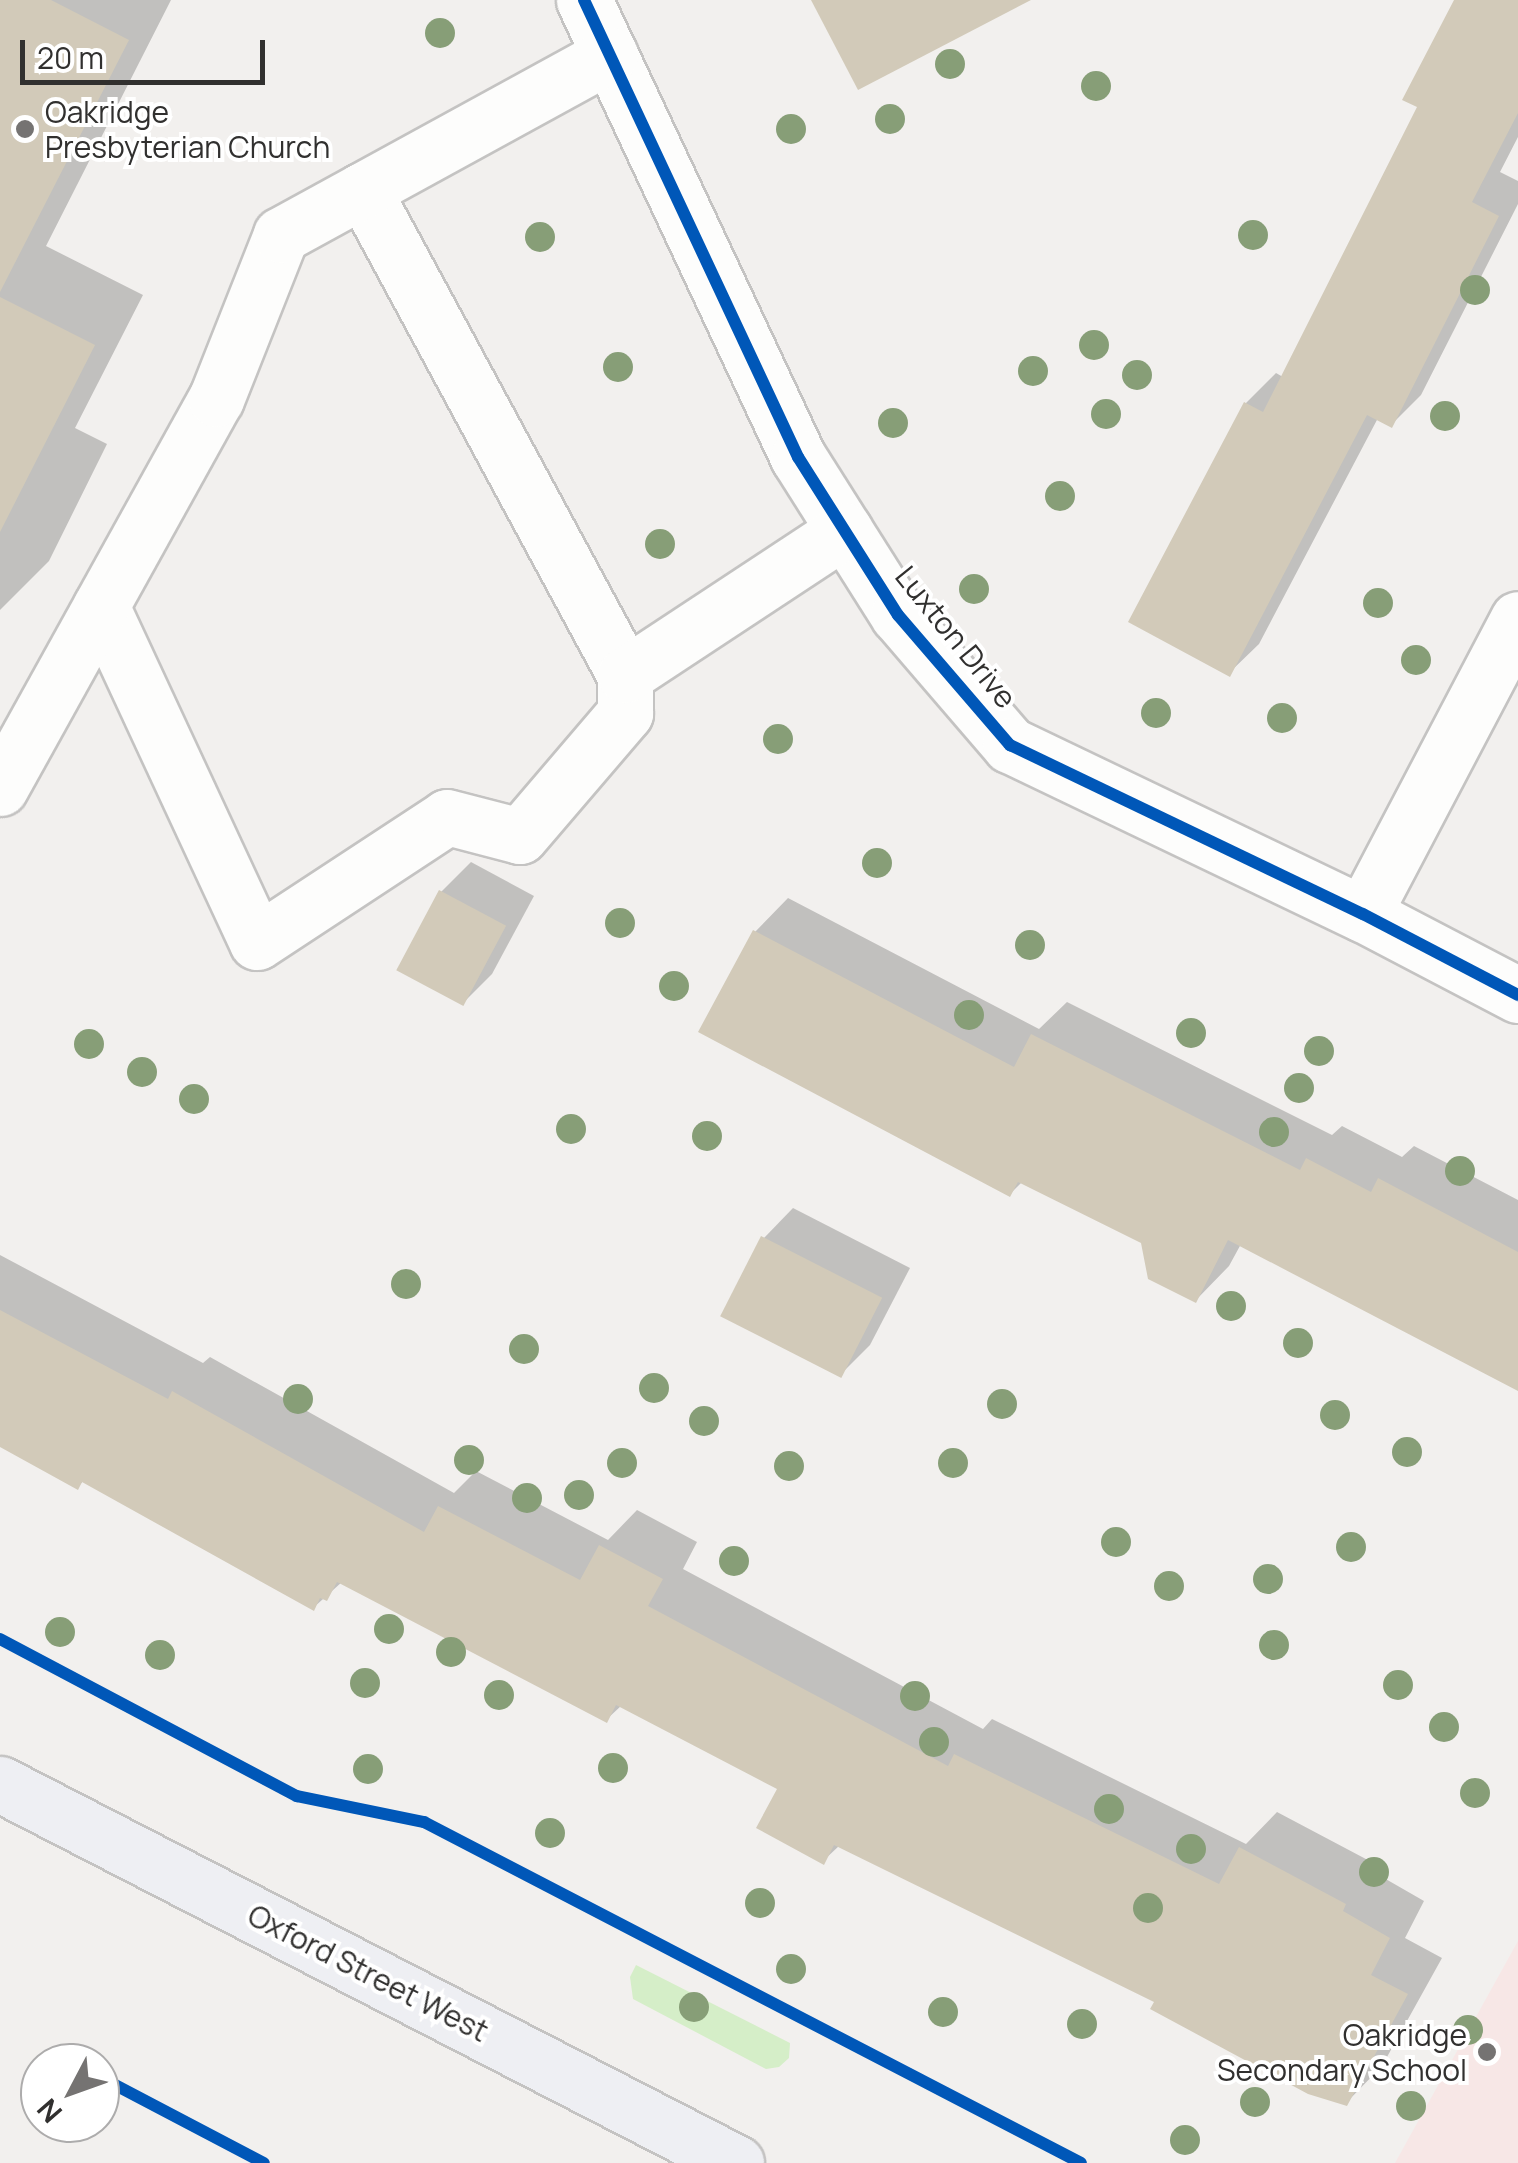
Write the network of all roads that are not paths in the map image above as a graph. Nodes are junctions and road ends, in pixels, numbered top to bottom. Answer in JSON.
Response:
{"nodes":[{"id":1,"x":584,"y":0,"type":"edge"},
{"id":2,"x":610,"y":55,"type":"junction"},
{"id":3,"x":363,"y":190,"type":"junction"},
{"id":4,"x":844,"y":530,"type":"junction"},
{"id":5,"x":102,"y":606,"type":"junction"},
{"id":6,"x":1518,"y":619,"type":"edge"},
{"id":7,"x":625,"y":675,"type":"junction"},
{"id":8,"x":0,"y":788,"type":"edge"},
{"id":9,"x":1364,"y":914,"type":"junction"},
{"id":10,"x":1518,"y":995,"type":"edge"},
{"id":11,"x":0,"y":1784,"type":"edge"},
{"id":12,"x":736,"y":2163,"type":"edge"}],
"edges":[{"from":1,"to":2,"type":"street","name":"Luxton Drive"},
{"from":2,"to":3,"type":"street"},
{"from":2,"to":4,"type":"street","name":"Luxton Drive"},
{"from":3,"to":5,"type":"street"},
{"from":3,"to":7,"type":"street"},
{"from":4,"to":7,"type":"street"},
{"from":4,"to":9,"type":"street","name":"Luxton Drive"},
{"from":5,"to":7,"type":"street"},
{"from":5,"to":8,"type":"street"},
{"from":6,"to":9,"type":"street"},
{"from":9,"to":10,"type":"street","name":"Luxton Drive"},
{"from":11,"to":12,"type":"main road","name":"Oxford Street West"}]}
